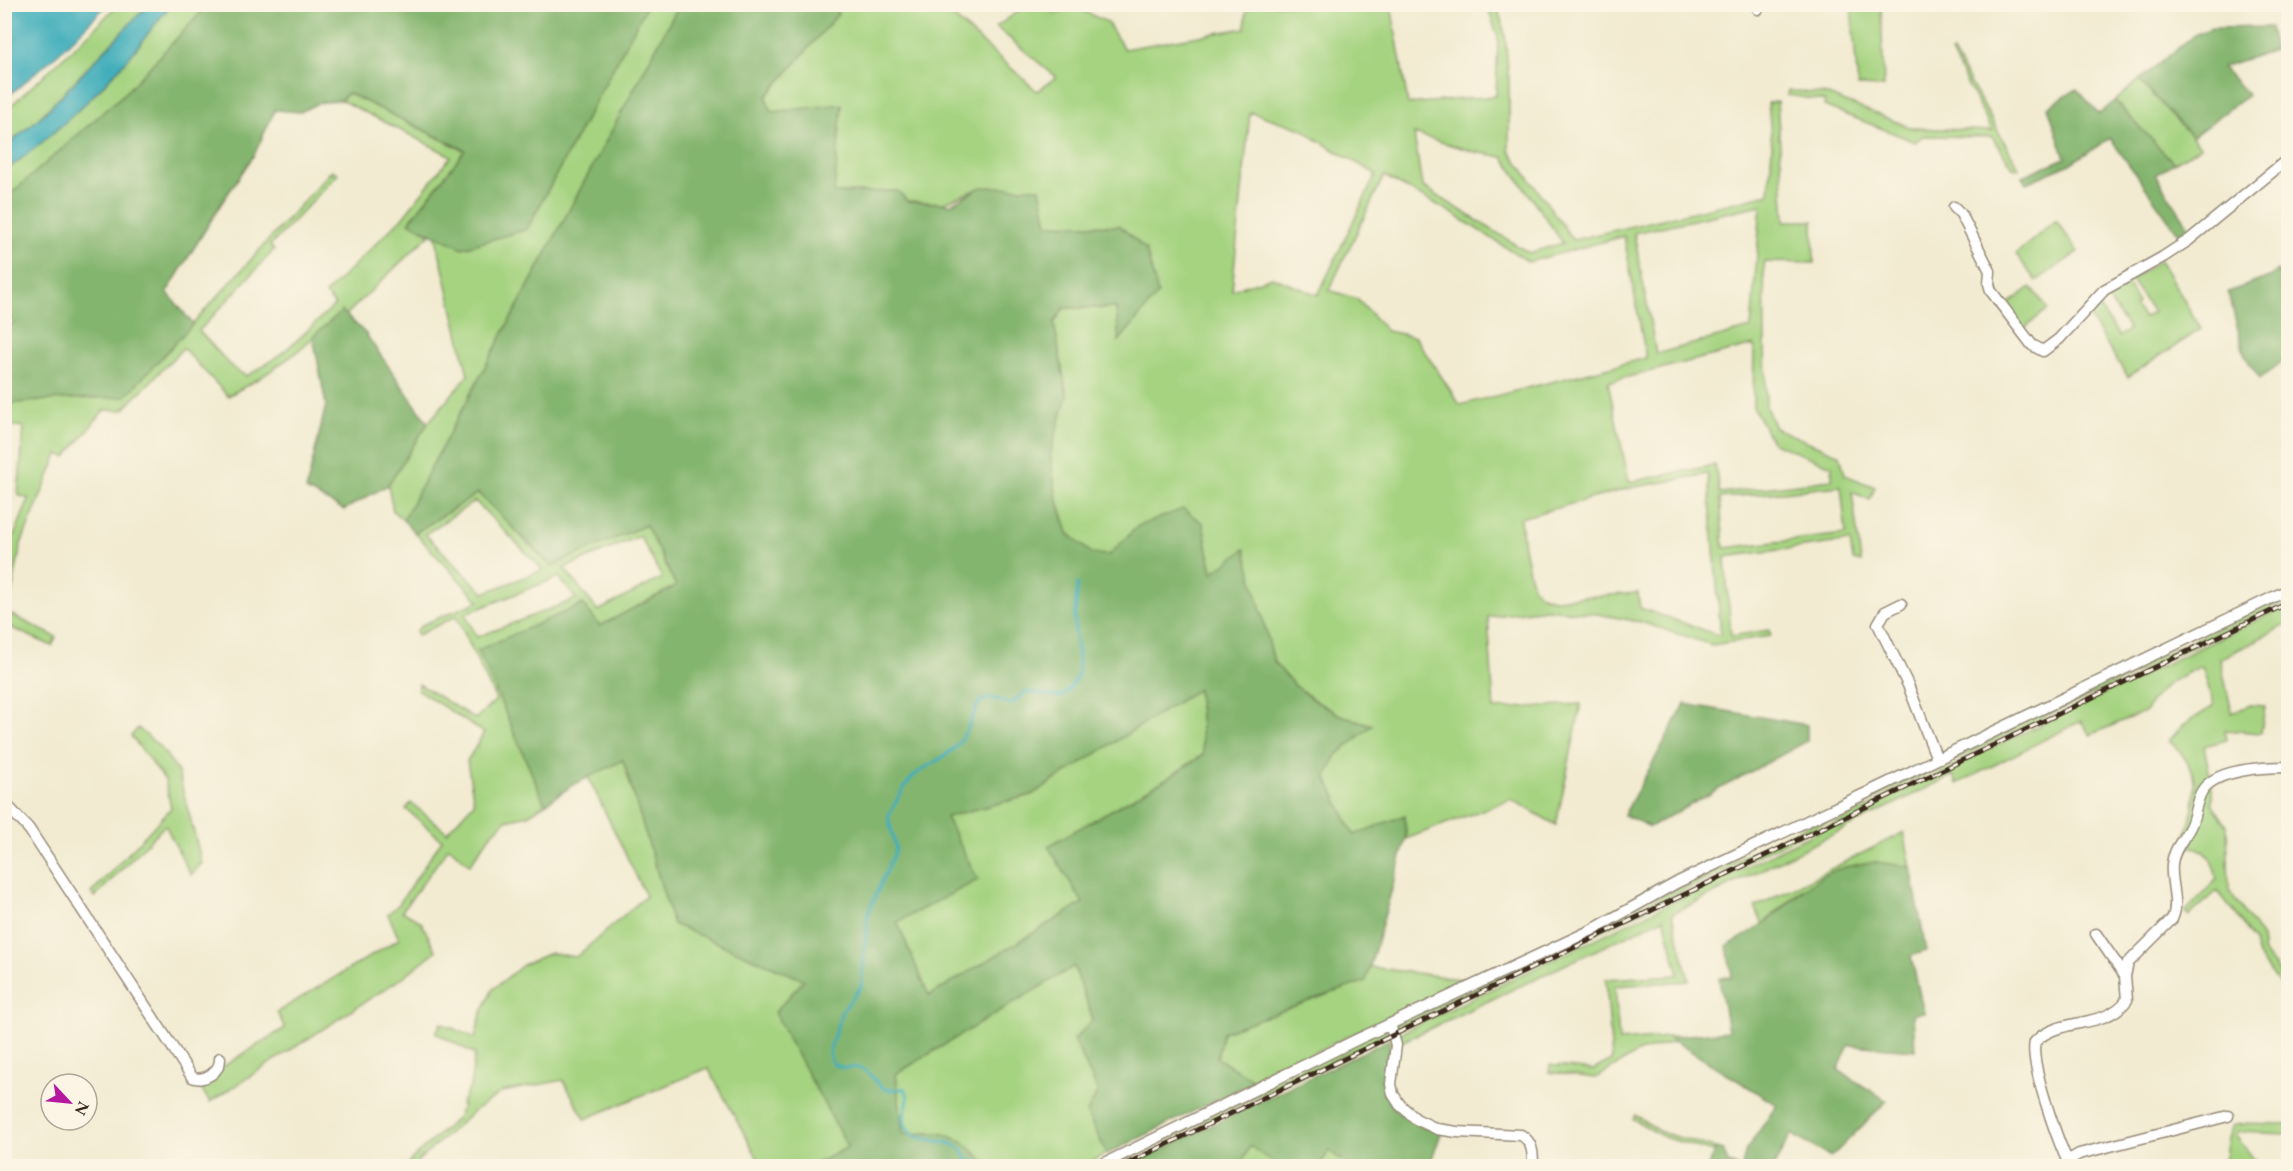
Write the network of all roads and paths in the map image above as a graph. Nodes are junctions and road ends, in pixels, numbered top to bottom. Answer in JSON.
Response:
{"nodes":[{"id":1,"x":2289,"y":159,"type":"edge"},
{"id":2,"x":1954,"y":207,"type":"dead end"},
{"id":3,"x":2289,"y":590,"type":"edge"},
{"id":4,"x":1901,"y":604,"type":"dead end"},
{"id":5,"x":1937,"y":759,"type":"junction"},
{"id":6,"x":2289,"y":767,"type":"edge"},
{"id":7,"x":4,"y":802,"type":"edge"},
{"id":8,"x":2096,"y":934,"type":"dead end"},
{"id":9,"x":2125,"y":976,"type":"junction"},
{"id":10,"x":1390,"y":1024,"type":"junction"},
{"id":11,"x":220,"y":1058,"type":"dead end"},
{"id":12,"x":2228,"y":1116,"type":"dead end"},
{"id":13,"x":2068,"y":1164,"type":"edge"},
{"id":14,"x":1099,"y":1167,"type":"edge"},
{"id":15,"x":1533,"y":1167,"type":"edge"}],
"edges":[{"from":1,"to":2,"type":"street"},
{"from":3,"to":5,"type":"street"},
{"from":4,"to":5,"type":"street"},
{"from":5,"to":10,"type":"street"},
{"from":6,"to":9,"type":"street"},
{"from":7,"to":11,"type":"street"},
{"from":8,"to":9,"type":"street"},
{"from":9,"to":13,"type":"street"},
{"from":10,"to":14,"type":"street"},
{"from":10,"to":15,"type":"street"},
{"from":12,"to":13,"type":"street"}]}
